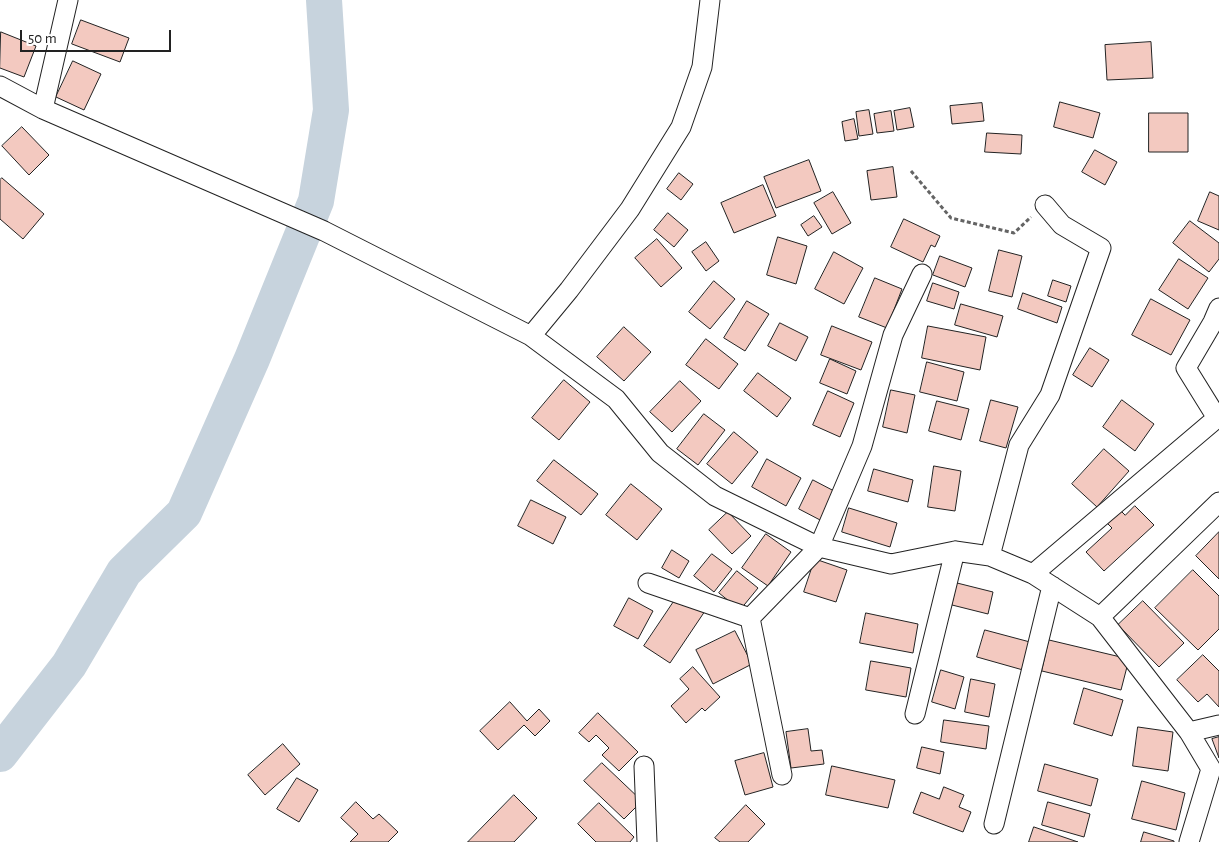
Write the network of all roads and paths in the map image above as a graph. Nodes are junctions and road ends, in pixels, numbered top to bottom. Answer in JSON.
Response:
{"nodes":[{"id":1,"x":68,"y":0,"type":"edge"},
{"id":2,"x":710,"y":0,"type":"edge"},
{"id":3,"x":0,"y":86,"type":"edge"},
{"id":4,"x":44,"y":109,"type":"junction"},
{"id":5,"x":911,"y":171,"type":"dead end"},
{"id":6,"x":1045,"y":205,"type":"joint"},
{"id":7,"x":922,"y":274,"type":"dead end"},
{"id":8,"x":1219,"y":308,"type":"edge"},
{"id":9,"x":531,"y":336,"type":"junction"},
{"id":10,"x":1219,"y":502,"type":"edge"},
{"id":11,"x":819,"y":547,"type":"junction"},
{"id":12,"x":955,"y":551,"type":"junction"},
{"id":13,"x":990,"y":556,"type":"junction"},
{"id":14,"x":1033,"y":574,"type":"junction"},
{"id":15,"x":648,"y":583,"type":"dead end"},
{"id":16,"x":1052,"y":586,"type":"junction"},
{"id":17,"x":1100,"y":616,"type":"junction"},
{"id":18,"x":750,"y":618,"type":"junction"},
{"id":19,"x":915,"y":714,"type":"dead end"},
{"id":20,"x":1219,"y":724,"type":"edge"},
{"id":21,"x":1189,"y":732,"type":"junction"},
{"id":22,"x":644,"y":766,"type":"dead end"},
{"id":23,"x":782,"y":775,"type":"dead end"},
{"id":24,"x":994,"y":824,"type":"dead end"},
{"id":25,"x":647,"y":842,"type":"edge"},
{"id":26,"x":1189,"y":842,"type":"edge"}],
"edges":[{"from":1,"to":4,"type":"street"},
{"from":2,"to":9,"type":"street"},
{"from":3,"to":4,"type":"street"},
{"from":4,"to":9,"type":"street"},
{"from":5,"to":6,"type":"path"},
{"from":6,"to":13,"type":"street"},
{"from":7,"to":11,"type":"street"},
{"from":8,"to":14,"type":"street"},
{"from":9,"to":11,"type":"street"},
{"from":10,"to":17,"type":"street"},
{"from":11,"to":12,"type":"street"},
{"from":11,"to":18,"type":"street"},
{"from":12,"to":13,"type":"street"},
{"from":12,"to":19,"type":"street"},
{"from":13,"to":14,"type":"street"},
{"from":14,"to":16,"type":"street"},
{"from":15,"to":18,"type":"street"},
{"from":16,"to":17,"type":"street"},
{"from":16,"to":24,"type":"street"},
{"from":17,"to":21,"type":"street"},
{"from":18,"to":23,"type":"street"},
{"from":20,"to":21,"type":"street"},
{"from":21,"to":26,"type":"street"},
{"from":22,"to":25,"type":"street"}]}
